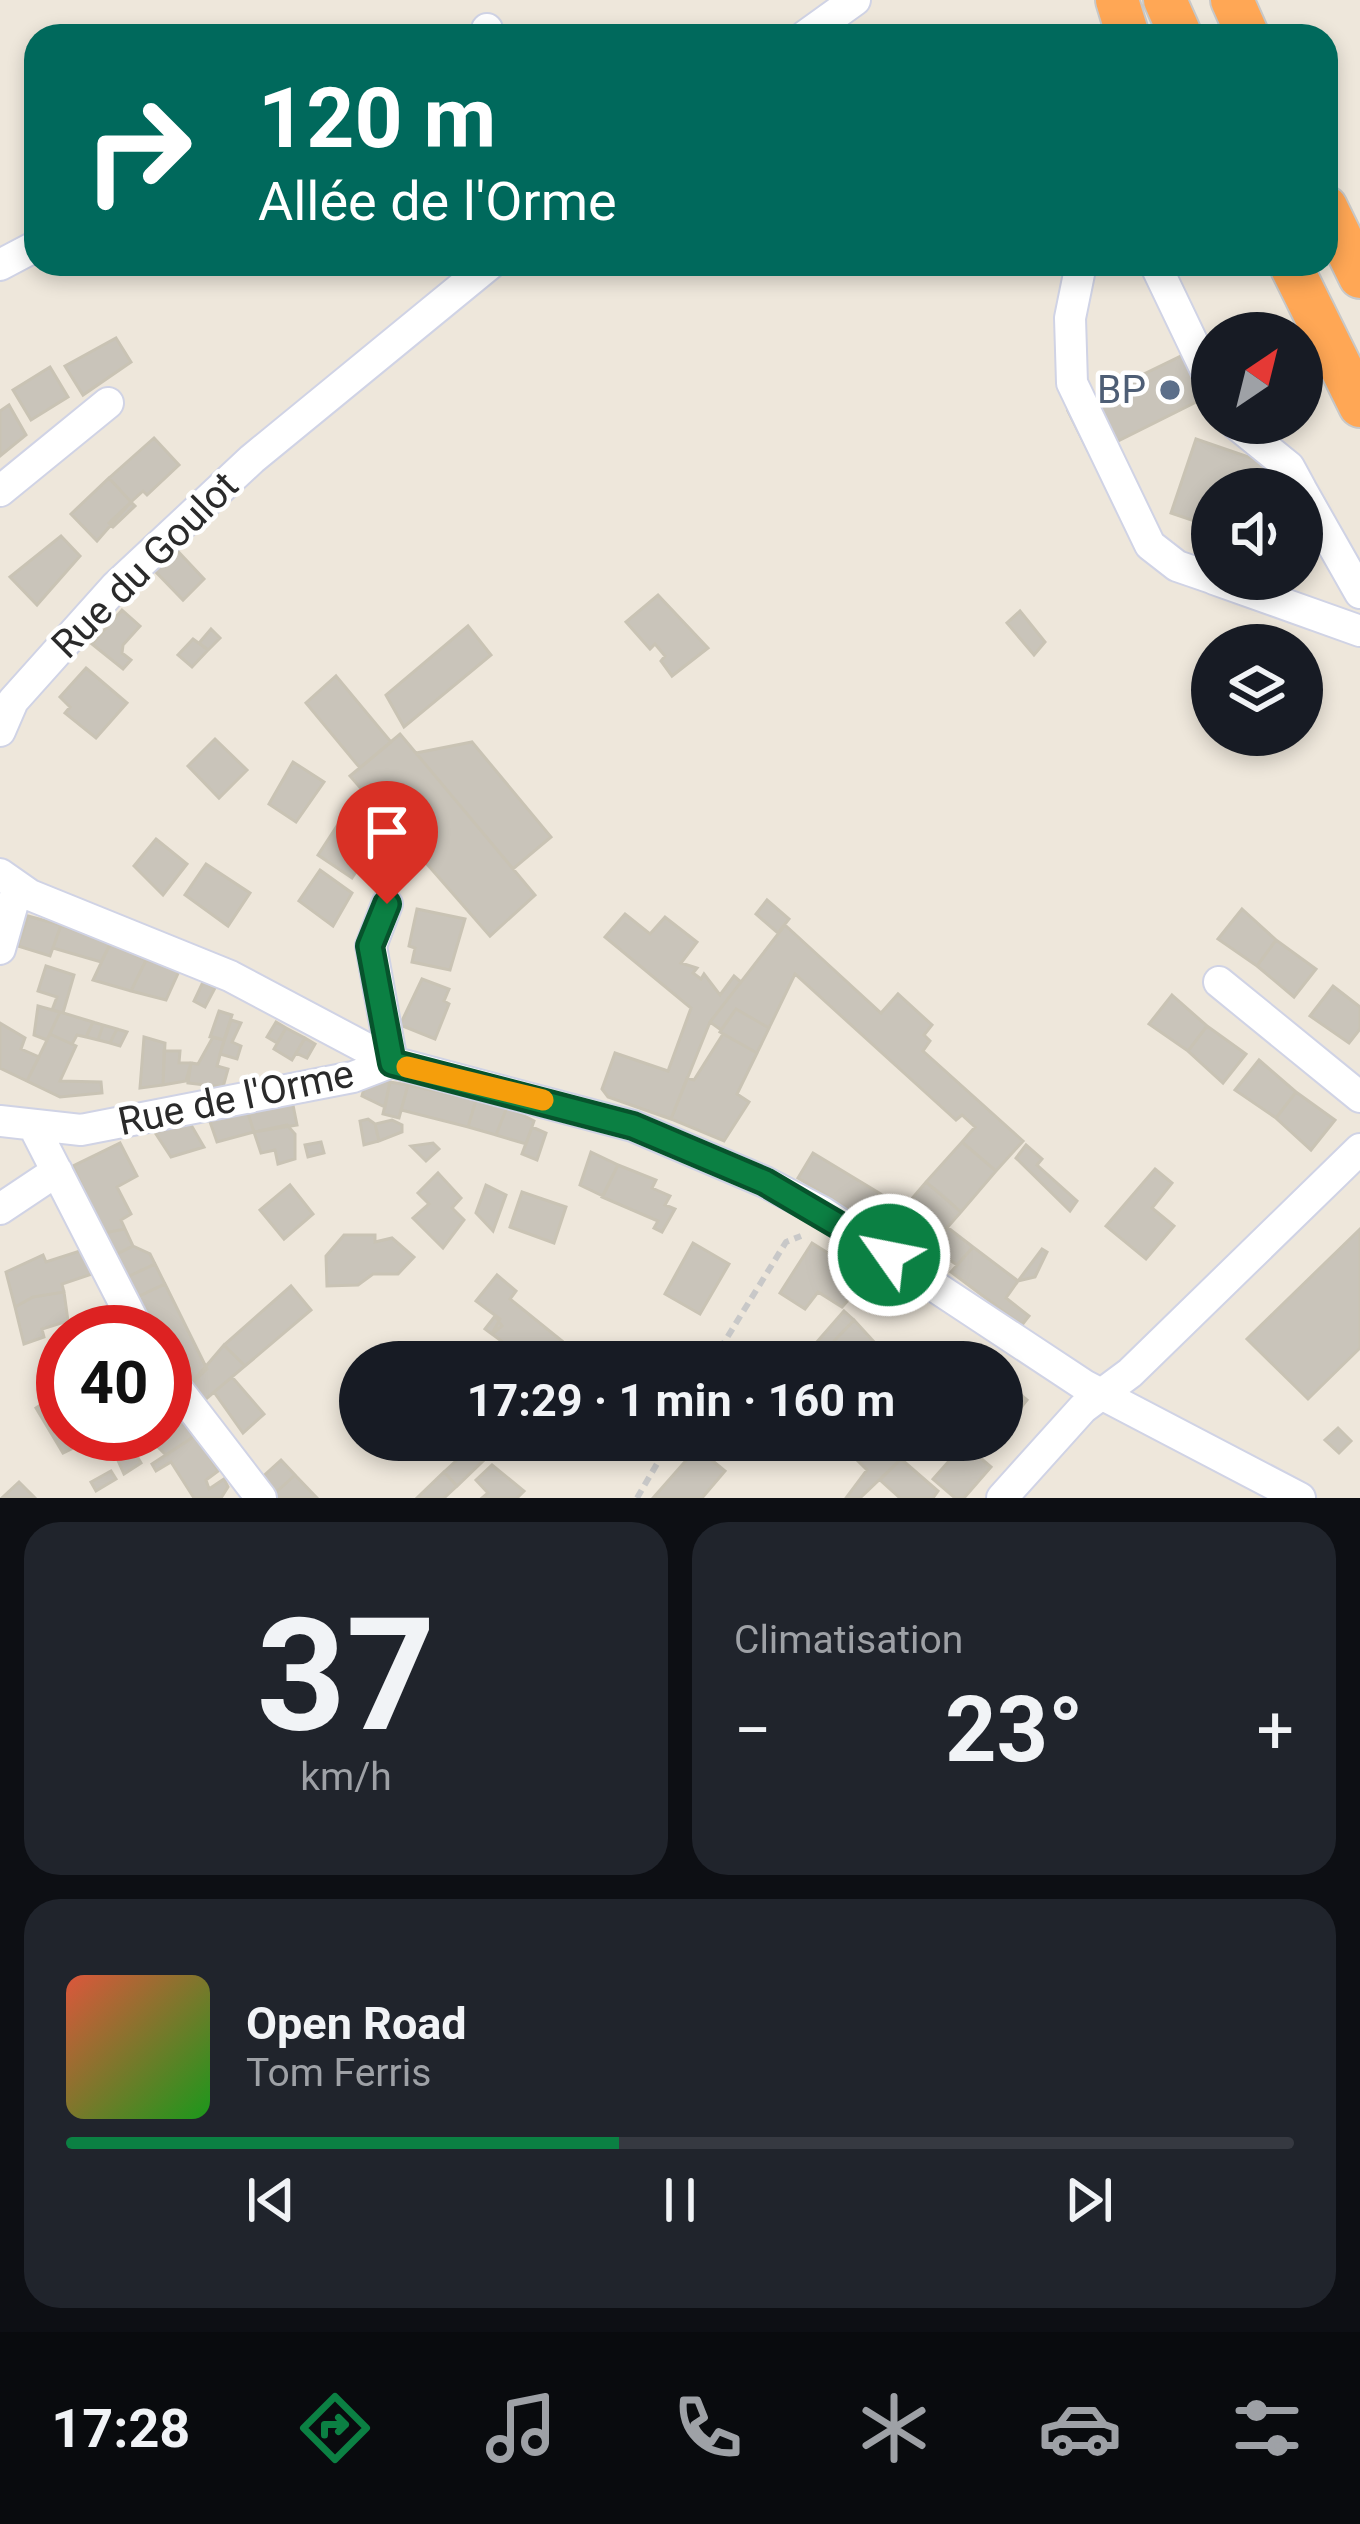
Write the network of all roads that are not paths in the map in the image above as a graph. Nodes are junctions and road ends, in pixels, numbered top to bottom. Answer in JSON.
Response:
{"nodes":[{"id":1,"x":855,"y":0,"type":"edge"},
{"id":2,"x":822,"y":24,"type":"edge"},
{"id":3,"x":1338,"y":232,"type":"edge"},
{"id":4,"x":475,"y":276,"type":"edge"},
{"id":5,"x":1079,"y":276,"type":"edge"},
{"id":6,"x":1161,"y":276,"type":"edge"},
{"id":7,"x":1296,"y":276,"type":"edge"},
{"id":8,"x":1360,"y":277,"type":"edge"},
{"id":9,"x":1191,"y":339,"type":"edge"},
{"id":10,"x":108,"y":403,"type":"dead end"},
{"id":11,"x":1360,"y":406,"type":"edge"},
{"id":12,"x":1261,"y":444,"type":"edge"},
{"id":13,"x":1290,"y":468,"type":"edge"},
{"id":14,"x":0,"y":490,"type":"edge"},
{"id":15,"x":1323,"y":528,"type":"edge"},
{"id":16,"x":1191,"y":571,"type":"edge"},
{"id":17,"x":1360,"y":592,"type":"edge"},
{"id":18,"x":1271,"y":600,"type":"edge"},
{"id":19,"x":1360,"y":632,"type":"edge"},
{"id":20,"x":6,"y":694,"type":"edge"},
{"id":21,"x":0,"y":731,"type":"edge"},
{"id":22,"x":9,"y":881,"type":"edge"},
{"id":23,"x":387,"y":904,"type":"dead end"},
{"id":24,"x":0,"y":949,"type":"edge"},
{"id":25,"x":1219,"y":982,"type":"dead end"},
{"id":26,"x":392,"y":1063,"type":"junction"},
{"id":27,"x":1360,"y":1097,"type":"edge"},
{"id":28,"x":0,"y":1121,"type":"edge"},
{"id":29,"x":35,"y":1129,"type":"junction"},
{"id":30,"x":1360,"y":1149,"type":"edge"},
{"id":31,"x":57,"y":1171,"type":"junction"},
{"id":32,"x":0,"y":1209,"type":"edge"},
{"id":33,"x":125,"y":1305,"type":"edge"},
{"id":34,"x":1101,"y":1391,"type":"junction"},
{"id":35,"x":192,"y":1412,"type":"edge"},
{"id":36,"x":248,"y":1494,"type":"edge"},
{"id":37,"x":1003,"y":1498,"type":"edge"},
{"id":38,"x":1300,"y":1498,"type":"edge"}],
"edges":[{"from":1,"to":2,"type":"street"},
{"from":3,"to":8,"type":"highway"},
{"from":4,"to":20,"type":"street","name":"Rue du Goulot"},
{"from":5,"to":16,"type":"street"},
{"from":6,"to":9,"type":"street"},
{"from":7,"to":11,"type":"highway"},
{"from":10,"to":14,"type":"street"},
{"from":12,"to":13,"type":"street"},
{"from":15,"to":17,"type":"street"},
{"from":18,"to":19,"type":"street"},
{"from":20,"to":21,"type":"street","name":"Rue du Goulot"},
{"from":22,"to":24,"type":"street"},
{"from":22,"to":26,"type":"street"},
{"from":23,"to":26,"type":"street"},
{"from":25,"to":27,"type":"street"},
{"from":26,"to":29,"type":"street","name":"Rue de l'Orme"},
{"from":26,"to":34,"type":"street","name":"Rue de l'Orme"},
{"from":28,"to":29,"type":"street","name":"Rue de l'Orme"},
{"from":29,"to":31,"type":"street"},
{"from":30,"to":34,"type":"street"},
{"from":31,"to":32,"type":"street"},
{"from":31,"to":33,"type":"street"},
{"from":34,"to":37,"type":"street"},
{"from":34,"to":38,"type":"street","name":"Rue de l'Orme"},
{"from":35,"to":36,"type":"street"}]}
